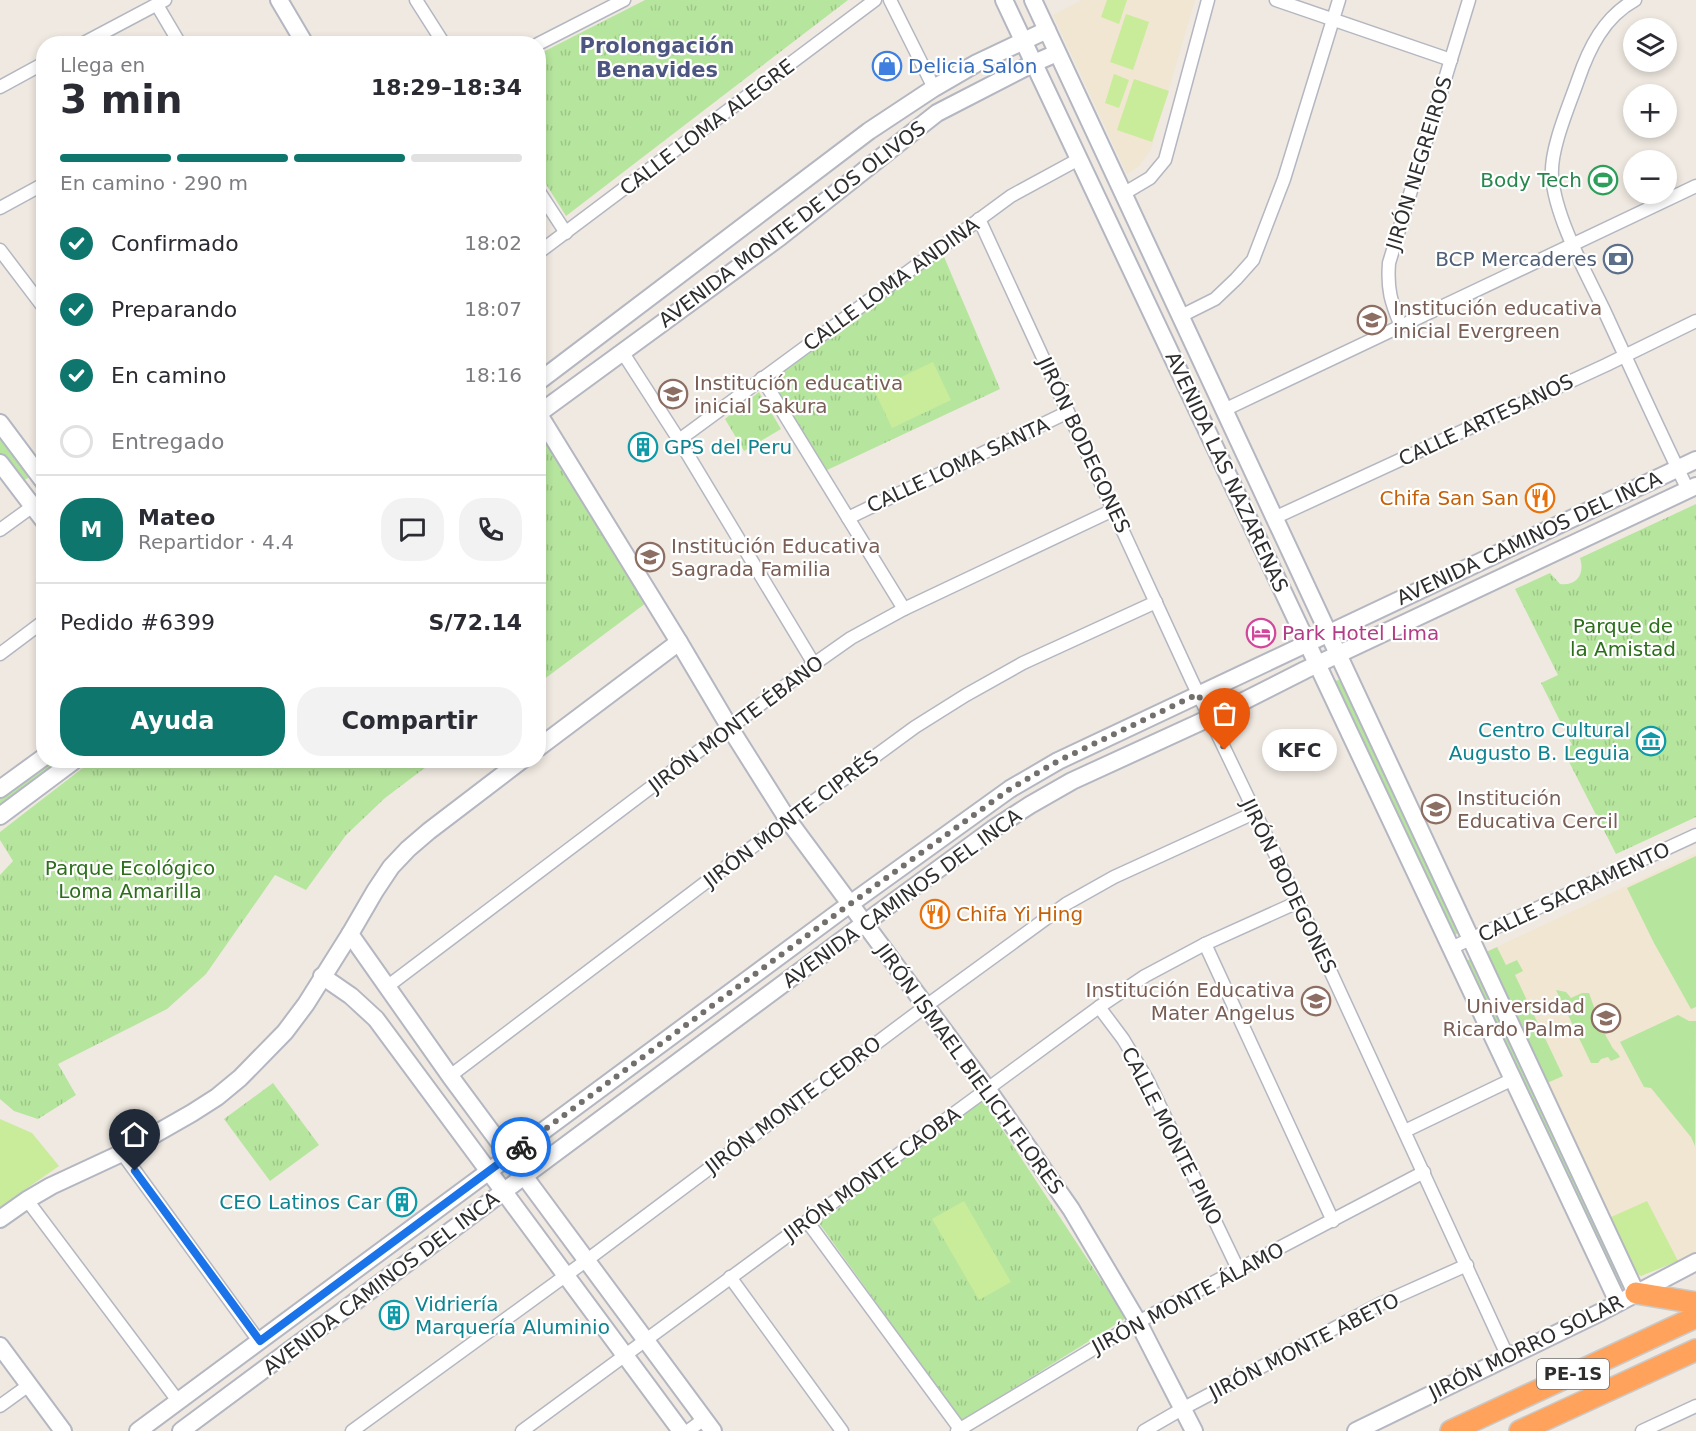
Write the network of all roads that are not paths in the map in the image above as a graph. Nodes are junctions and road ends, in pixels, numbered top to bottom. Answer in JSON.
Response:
{"nodes":[{"id":1,"x":279,"y":0,"type":"edge"},
{"id":2,"x":416,"y":0,"type":"edge"},
{"id":3,"x":624,"y":0,"type":"edge"},
{"id":4,"x":874,"y":0,"type":"edge"},
{"id":5,"x":890,"y":0,"type":"edge"},
{"id":6,"x":1004,"y":0,"type":"edge"},
{"id":7,"x":1033,"y":0,"type":"edge"},
{"id":8,"x":1208,"y":0,"type":"edge"},
{"id":9,"x":1276,"y":0,"type":"edge"},
{"id":10,"x":1339,"y":0,"type":"edge"},
{"id":11,"x":1469,"y":0,"type":"edge"},
{"id":12,"x":1635,"y":0,"type":"edge"},
{"id":13,"x":161,"y":2,"type":"edge"},
{"id":14,"x":1333,"y":20,"type":"junction"},
{"id":15,"x":1047,"y":30,"type":"junction"},
{"id":16,"x":97,"y":36,"type":"edge"},
{"id":17,"x":176,"y":36,"type":"edge"},
{"id":18,"x":300,"y":36,"type":"edge"},
{"id":19,"x":439,"y":36,"type":"edge"},
{"id":20,"x":546,"y":40,"type":"edge"},
{"id":21,"x":1023,"y":40,"type":"junction"},
{"id":22,"x":1058,"y":53,"type":"junction"},
{"id":23,"x":1450,"y":60,"type":"junction"},
{"id":24,"x":1034,"y":63,"type":"junction"},
{"id":25,"x":36,"y":67,"type":"edge"},
{"id":26,"x":0,"y":87,"type":"edge"},
{"id":27,"x":934,"y":88,"type":"junction"},
{"id":28,"x":1079,"y":159,"type":"junction"},
{"id":29,"x":1696,"y":186,"type":"edge"},
{"id":30,"x":36,"y":188,"type":"edge"},
{"id":31,"x":1123,"y":194,"type":"junction"},
{"id":32,"x":546,"y":202,"type":"edge"},
{"id":33,"x":0,"y":208,"type":"edge"},
{"id":34,"x":979,"y":219,"type":"junction"},
{"id":35,"x":566,"y":233,"type":"junction"},
{"id":36,"x":1573,"y":245,"type":"junction"},
{"id":37,"x":546,"y":247,"type":"edge"},
{"id":38,"x":0,"y":250,"type":"edge"},
{"id":39,"x":36,"y":295,"type":"edge"},
{"id":40,"x":1181,"y":316,"type":"junction"},
{"id":41,"x":1696,"y":321,"type":"edge"},
{"id":42,"x":1401,"y":326,"type":"junction"},
{"id":43,"x":623,"y":353,"type":"junction"},
{"id":44,"x":1625,"y":356,"type":"junction"},
{"id":45,"x":546,"y":376,"type":"edge"},
{"id":46,"x":762,"y":378,"type":"junction"},
{"id":47,"x":546,"y":409,"type":"edge"},
{"id":48,"x":1224,"y":410,"type":"junction"},
{"id":49,"x":1068,"y":412,"type":"junction"},
{"id":50,"x":0,"y":423,"type":"edge"},
{"id":51,"x":546,"y":425,"type":"edge"},
{"id":52,"x":679,"y":440,"type":"junction"},
{"id":53,"x":1696,"y":460,"type":"edge"},
{"id":54,"x":0,"y":463,"type":"edge"},
{"id":55,"x":1678,"y":468,"type":"junction"},
{"id":56,"x":36,"y":471,"type":"edge"},
{"id":57,"x":1692,"y":488,"type":"edge"},
{"id":58,"x":36,"y":500,"type":"edge"},
{"id":59,"x":36,"y":503,"type":"edge"},
{"id":60,"x":1113,"y":510,"type":"junction"},
{"id":61,"x":848,"y":518,"type":"junction"},
{"id":62,"x":1275,"y":518,"type":"junction"},
{"id":63,"x":0,"y":530,"type":"edge"},
{"id":64,"x":1156,"y":602,"type":"junction"},
{"id":65,"x":904,"y":609,"type":"junction"},
{"id":66,"x":36,"y":627,"type":"edge"},
{"id":67,"x":1328,"y":633,"type":"junction"},
{"id":68,"x":679,"y":642,"type":"junction"},
{"id":69,"x":1308,"y":642,"type":"junction"},
{"id":70,"x":0,"y":654,"type":"edge"},
{"id":71,"x":1338,"y":655,"type":"junction"},
{"id":72,"x":814,"y":664,"type":"junction"},
{"id":73,"x":1318,"y":664,"type":"junction"},
{"id":74,"x":1198,"y":694,"type":"junction"},
{"id":75,"x":1209,"y":718,"type":"junction"},
{"id":76,"x":730,"y":728,"type":"junction"},
{"id":77,"x":546,"y":742,"type":"edge"},
{"id":78,"x":36,"y":763,"type":"edge"},
{"id":79,"x":64,"y":768,"type":"edge"},
{"id":80,"x":512,"y":768,"type":"edge"},
{"id":81,"x":0,"y":789,"type":"edge"},
{"id":82,"x":1254,"y":813,"type":"junction"},
{"id":83,"x":0,"y":816,"type":"edge"},
{"id":84,"x":788,"y":820,"type":"junction"},
{"id":85,"x":1696,"y":835,"type":"edge"},
{"id":86,"x":1298,"y":902,"type":"junction"},
{"id":87,"x":850,"y":904,"type":"junction"},
{"id":88,"x":864,"y":924,"type":"junction"},
{"id":89,"x":350,"y":934,"type":"junction"},
{"id":90,"x":1471,"y":939,"type":"junction"},
{"id":91,"x":1205,"y":944,"type":"junction"},
{"id":92,"x":1451,"y":948,"type":"junction"},
{"id":93,"x":322,"y":976,"type":"junction"},
{"id":94,"x":388,"y":986,"type":"junction"},
{"id":95,"x":926,"y":1006,"type":"junction"},
{"id":96,"x":1099,"y":1007,"type":"junction"},
{"id":97,"x":450,"y":1076,"type":"junction"},
{"id":98,"x":1513,"y":1079,"type":"junction"},
{"id":99,"x":988,"y":1090,"type":"junction"},
{"id":100,"x":1405,"y":1131,"type":"junction"},
{"id":101,"x":122,"y":1153,"type":"junction"},
{"id":102,"x":510,"y":1156,"type":"junction"},
{"id":103,"x":489,"y":1171,"type":"junction"},
{"id":104,"x":1424,"y":1172,"type":"junction"},
{"id":105,"x":525,"y":1176,"type":"junction"},
{"id":106,"x":504,"y":1191,"type":"junction"},
{"id":107,"x":27,"y":1200,"type":"junction"},
{"id":108,"x":0,"y":1220,"type":"edge"},
{"id":109,"x":807,"y":1221,"type":"junction"},
{"id":110,"x":1333,"y":1221,"type":"junction"},
{"id":111,"x":587,"y":1260,"type":"junction"},
{"id":112,"x":1696,"y":1262,"type":"edge"},
{"id":113,"x":1467,"y":1265,"type":"junction"},
{"id":114,"x":1238,"y":1269,"type":"junction"},
{"id":115,"x":566,"y":1275,"type":"junction"},
{"id":116,"x":730,"y":1277,"type":"junction"},
{"id":117,"x":1627,"y":1298,"type":"junction"},
{"id":118,"x":1696,"y":1303,"type":"edge"},
{"id":119,"x":1696,"y":1317,"type":"edge"},
{"id":120,"x":1138,"y":1322,"type":"junction"},
{"id":121,"x":646,"y":1340,"type":"junction"},
{"id":122,"x":260,"y":1341,"type":"junction"},
{"id":123,"x":0,"y":1346,"type":"edge"},
{"id":124,"x":1696,"y":1350,"type":"edge"},
{"id":125,"x":625,"y":1355,"type":"junction"},
{"id":126,"x":1508,"y":1356,"type":"junction"},
{"id":127,"x":1696,"y":1364,"type":"edge"},
{"id":128,"x":29,"y":1385,"type":"junction"},
{"id":129,"x":1588,"y":1400,"type":"junction"},
{"id":130,"x":178,"y":1401,"type":"junction"},
{"id":131,"x":0,"y":1406,"type":"edge"},
{"id":132,"x":1696,"y":1406,"type":"edge"},
{"id":133,"x":1182,"y":1409,"type":"junction"},
{"id":134,"x":709,"y":1425,"type":"edge"},
{"id":135,"x":959,"y":1430,"type":"edge"},
{"id":136,"x":63,"y":1431,"type":"edge"},
{"id":137,"x":138,"y":1431,"type":"edge"},
{"id":138,"x":181,"y":1431,"type":"edge"},
{"id":139,"x":352,"y":1431,"type":"edge"},
{"id":140,"x":522,"y":1431,"type":"edge"},
{"id":141,"x":681,"y":1431,"type":"edge"},
{"id":142,"x":688,"y":1431,"type":"edge"},
{"id":143,"x":842,"y":1431,"type":"edge"},
{"id":144,"x":1144,"y":1431,"type":"edge"},
{"id":145,"x":1194,"y":1431,"type":"edge"},
{"id":146,"x":1356,"y":1431,"type":"edge"},
{"id":147,"x":1451,"y":1431,"type":"edge"},
{"id":148,"x":1520,"y":1431,"type":"edge"},
{"id":149,"x":1642,"y":1431,"type":"edge"}],
"edges":[{"from":1,"to":18,"type":"street"},
{"from":2,"to":19,"type":"street"},
{"from":3,"to":20,"type":"street"},
{"from":4,"to":35,"type":"street","name":"CALLE LOMA ALEGRE"},
{"from":5,"to":27,"type":"street"},
{"from":6,"to":21,"type":"street","name":"AVENIDA LAS NAZARENAS"},
{"from":7,"to":15,"type":"street","name":"AVENIDA LAS NAZARENAS"},
{"from":8,"to":31,"type":"street"},
{"from":9,"to":14,"type":"street"},
{"from":10,"to":14,"type":"street"},
{"from":11,"to":23,"type":"street","name":"JIRÓN NEGREIROS"},
{"from":12,"to":36,"type":"street"},
{"from":13,"to":16,"type":"street"},
{"from":13,"to":17,"type":"street"},
{"from":14,"to":23,"type":"street"},
{"from":14,"to":40,"type":"street"},
{"from":15,"to":21,"type":"street","name":"AVENIDA MONTE DE LOS OLIVOS"},
{"from":15,"to":22,"type":"street","name":"AVENIDA LAS NAZARENAS"},
{"from":21,"to":24,"type":"street","name":"AVENIDA LAS NAZARENAS"},
{"from":21,"to":27,"type":"street","name":"AVENIDA MONTE DE LOS OLIVOS"},
{"from":22,"to":24,"type":"street","name":"AVENIDA MONTE DE LOS OLIVOS"},
{"from":22,"to":31,"type":"street","name":"AVENIDA LAS NAZARENAS"},
{"from":23,"to":42,"type":"street","name":"JIRÓN NEGREIROS"},
{"from":24,"to":28,"type":"street","name":"AVENIDA LAS NAZARENAS"},
{"from":24,"to":43,"type":"street","name":"AVENIDA MONTE DE LOS OLIVOS"},
{"from":25,"to":26,"type":"street"},
{"from":27,"to":45,"type":"street","name":"AVENIDA MONTE DE LOS OLIVOS"},
{"from":28,"to":34,"type":"street","name":"CALLE LOMA ANDINA"},
{"from":28,"to":69,"type":"street","name":"AVENIDA LAS NAZARENAS"},
{"from":29,"to":36,"type":"street"},
{"from":30,"to":33,"type":"street"},
{"from":31,"to":40,"type":"street","name":"AVENIDA LAS NAZARENAS"},
{"from":32,"to":35,"type":"street"},
{"from":34,"to":46,"type":"street","name":"CALLE LOMA ANDINA"},
{"from":34,"to":49,"type":"street","name":"JIRÓN BODEGONES"},
{"from":35,"to":37,"type":"street","name":"CALLE LOMA ALEGRE"},
{"from":36,"to":42,"type":"street"},
{"from":36,"to":44,"type":"street"},
{"from":38,"to":39,"type":"street"},
{"from":40,"to":48,"type":"street","name":"AVENIDA LAS NAZARENAS"},
{"from":41,"to":44,"type":"street","name":"CALLE ARTESANOS"},
{"from":42,"to":48,"type":"street"},
{"from":43,"to":47,"type":"street","name":"AVENIDA MONTE DE LOS OLIVOS"},
{"from":43,"to":52,"type":"street"},
{"from":44,"to":55,"type":"street"},
{"from":44,"to":62,"type":"street","name":"CALLE ARTESANOS"},
{"from":46,"to":52,"type":"street","name":"CALLE LOMA ANDINA"},
{"from":46,"to":61,"type":"street"},
{"from":48,"to":62,"type":"street","name":"AVENIDA LAS NAZARENAS"},
{"from":49,"to":60,"type":"street","name":"JIRÓN BODEGONES"},
{"from":49,"to":61,"type":"street","name":"CALLE LOMA SANTA"},
{"from":50,"to":56,"type":"street"},
{"from":51,"to":68,"type":"street","name":"JIRÓN ISMAEL BIELICH FLORES"},
{"from":52,"to":72,"type":"street"},
{"from":53,"to":55,"type":"street","name":"AVENIDA CAMINOS DEL INCA"},
{"from":54,"to":58,"type":"street"},
{"from":55,"to":57,"type":"street"},
{"from":55,"to":67,"type":"street","name":"AVENIDA CAMINOS DEL INCA"},
{"from":57,"to":71,"type":"street","name":"AVENIDA CAMINOS DEL INCA"},
{"from":59,"to":63,"type":"street"},
{"from":60,"to":64,"type":"street","name":"JIRÓN BODEGONES"},
{"from":60,"to":65,"type":"street","name":"JIRÓN MONTE ÉBANO"},
{"from":61,"to":65,"type":"street"},
{"from":62,"to":67,"type":"street","name":"AVENIDA LAS NAZARENAS"},
{"from":64,"to":74,"type":"street","name":"JIRÓN BODEGONES"},
{"from":64,"to":84,"type":"street","name":"JIRÓN MONTE CIPRÉS"},
{"from":65,"to":72,"type":"street","name":"JIRÓN MONTE ÉBANO"},
{"from":66,"to":70,"type":"street"},
{"from":67,"to":69,"type":"street","name":"AVENIDA CAMINOS DEL INCA"},
{"from":67,"to":71,"type":"street","name":"AVENIDA LAS NAZARENAS"},
{"from":68,"to":76,"type":"street","name":"JIRÓN ISMAEL BIELICH FLORES"},
{"from":68,"to":77,"type":"street"},
{"from":69,"to":73,"type":"street","name":"AVENIDA LAS NAZARENAS"},
{"from":69,"to":74,"type":"street","name":"AVENIDA CAMINOS DEL INCA"},
{"from":71,"to":73,"type":"street","name":"AVENIDA CAMINOS DEL INCA"},
{"from":71,"to":90,"type":"street","name":"AVENIDA LAS NAZARENAS"},
{"from":72,"to":76,"type":"street","name":"JIRÓN MONTE ÉBANO"},
{"from":73,"to":75,"type":"street","name":"AVENIDA CAMINOS DEL INCA"},
{"from":73,"to":92,"type":"street","name":"AVENIDA LAS NAZARENAS"},
{"from":74,"to":75,"type":"street","name":"JIRÓN BODEGONES"},
{"from":74,"to":87,"type":"street","name":"AVENIDA CAMINOS DEL INCA"},
{"from":75,"to":82,"type":"street","name":"JIRÓN BODEGONES"},
{"from":75,"to":88,"type":"street","name":"AVENIDA CAMINOS DEL INCA"},
{"from":76,"to":84,"type":"street","name":"JIRÓN ISMAEL BIELICH FLORES"},
{"from":76,"to":94,"type":"street","name":"JIRÓN MONTE ÉBANO"},
{"from":78,"to":81,"type":"street"},
{"from":79,"to":83,"type":"street"},
{"from":80,"to":89,"type":"street"},
{"from":82,"to":86,"type":"street","name":"JIRÓN BODEGONES"},
{"from":82,"to":95,"type":"street","name":"JIRÓN MONTE CEDRO"},
{"from":84,"to":87,"type":"street","name":"JIRÓN ISMAEL BIELICH FLORES"},
{"from":84,"to":97,"type":"street","name":"JIRÓN MONTE CIPRÉS"},
{"from":85,"to":90,"type":"street","name":"CALLE SACRAMENTO"},
{"from":86,"to":91,"type":"street","name":"JIRÓN MONTE CAOBA"},
{"from":86,"to":100,"type":"street","name":"JIRÓN BODEGONES"},
{"from":87,"to":88,"type":"street","name":"JIRÓN ISMAEL BIELICH FLORES"},
{"from":87,"to":102,"type":"street","name":"AVENIDA CAMINOS DEL INCA"},
{"from":88,"to":95,"type":"street","name":"JIRÓN ISMAEL BIELICH FLORES"},
{"from":88,"to":105,"type":"street","name":"AVENIDA CAMINOS DEL INCA"},
{"from":89,"to":93,"type":"street"},
{"from":89,"to":94,"type":"street"},
{"from":90,"to":92,"type":"street","name":"CALLE SACRAMENTO"},
{"from":90,"to":117,"type":"street","name":"AVENIDA LAS NAZARENAS"},
{"from":91,"to":96,"type":"street","name":"JIRÓN MONTE CAOBA"},
{"from":91,"to":110,"type":"street"},
{"from":92,"to":98,"type":"street","name":"AVENIDA LAS NAZARENAS"},
{"from":93,"to":101,"type":"street"},
{"from":93,"to":103,"type":"street"},
{"from":94,"to":97,"type":"street"},
{"from":95,"to":99,"type":"street","name":"JIRÓN ISMAEL BIELICH FLORES"},
{"from":95,"to":111,"type":"street","name":"JIRÓN MONTE CEDRO"},
{"from":96,"to":99,"type":"street","name":"JIRÓN MONTE CAOBA"},
{"from":96,"to":114,"type":"street","name":"CALLE MONTE PINO"},
{"from":97,"to":102,"type":"street"},
{"from":98,"to":100,"type":"street"},
{"from":98,"to":117,"type":"street","name":"AVENIDA LAS NAZARENAS"},
{"from":99,"to":109,"type":"street","name":"JIRÓN MONTE CAOBA"},
{"from":99,"to":120,"type":"street","name":"JIRÓN ISMAEL BIELICH FLORES"},
{"from":100,"to":104,"type":"street","name":"JIRÓN BODEGONES"},
{"from":101,"to":107,"type":"street"},
{"from":101,"to":122,"type":"street"},
{"from":102,"to":103,"type":"street","name":"AVENIDA CAMINOS DEL INCA"},
{"from":102,"to":105,"type":"street"},
{"from":103,"to":106,"type":"street"},
{"from":103,"to":122,"type":"street","name":"AVENIDA CAMINOS DEL INCA"},
{"from":104,"to":110,"type":"street","name":"JIRÓN MONTE ÁLAMO"},
{"from":104,"to":113,"type":"street","name":"JIRÓN BODEGONES"},
{"from":105,"to":106,"type":"street","name":"AVENIDA CAMINOS DEL INCA"},
{"from":105,"to":111,"type":"street"},
{"from":106,"to":115,"type":"street"},
{"from":106,"to":138,"type":"street","name":"AVENIDA CAMINOS DEL INCA"},
{"from":107,"to":108,"type":"street"},
{"from":107,"to":130,"type":"street"},
{"from":109,"to":116,"type":"street","name":"JIRÓN MONTE CAOBA"},
{"from":109,"to":135,"type":"street"},
{"from":110,"to":114,"type":"street","name":"JIRÓN MONTE ÁLAMO"},
{"from":111,"to":115,"type":"street","name":"JIRÓN MONTE CEDRO"},
{"from":111,"to":121,"type":"street"},
{"from":112,"to":117,"type":"street","name":"JIRÓN MORRO SOLAR"},
{"from":113,"to":126,"type":"street","name":"JIRÓN BODEGONES"},
{"from":113,"to":133,"type":"street","name":"JIRÓN MONTE ABETO"},
{"from":114,"to":120,"type":"street","name":"JIRÓN MONTE ÁLAMO"},
{"from":115,"to":125,"type":"street"},
{"from":115,"to":139,"type":"street","name":"JIRÓN MONTE CEDRO"},
{"from":116,"to":121,"type":"street","name":"JIRÓN MONTE CAOBA"},
{"from":116,"to":143,"type":"street"},
{"from":117,"to":118,"type":"highway"},
{"from":117,"to":126,"type":"street","name":"JIRÓN MORRO SOLAR"},
{"from":119,"to":147,"type":"highway","number":"PE-1S"},
{"from":120,"to":133,"type":"street","name":"JIRÓN ISMAEL BIELICH FLORES"},
{"from":120,"to":135,"type":"street","name":"JIRÓN MONTE ÁLAMO"},
{"from":121,"to":125,"type":"street","name":"JIRÓN MONTE CAOBA"},
{"from":121,"to":134,"type":"street"},
{"from":122,"to":130,"type":"street","name":"AVENIDA CAMINOS DEL INCA"},
{"from":123,"to":128,"type":"street"},
{"from":124,"to":129,"type":"highway","number":"PE-1S"},
{"from":125,"to":140,"type":"street","name":"JIRÓN MONTE CAOBA"},
{"from":125,"to":141,"type":"street"},
{"from":126,"to":146,"type":"street","name":"JIRÓN MORRO SOLAR"},
{"from":127,"to":129,"type":"highway"},
{"from":128,"to":131,"type":"street"},
{"from":128,"to":136,"type":"street"},
{"from":129,"to":148,"type":"highway","number":"PE-1S"},
{"from":130,"to":137,"type":"street","name":"AVENIDA CAMINOS DEL INCA"},
{"from":132,"to":149,"type":"street"},
{"from":133,"to":144,"type":"street","name":"JIRÓN MONTE ABETO"},
{"from":133,"to":145,"type":"street","name":"JIRÓN ISMAEL BIELICH FLORES"},
{"from":134,"to":142,"type":"street"}]}
